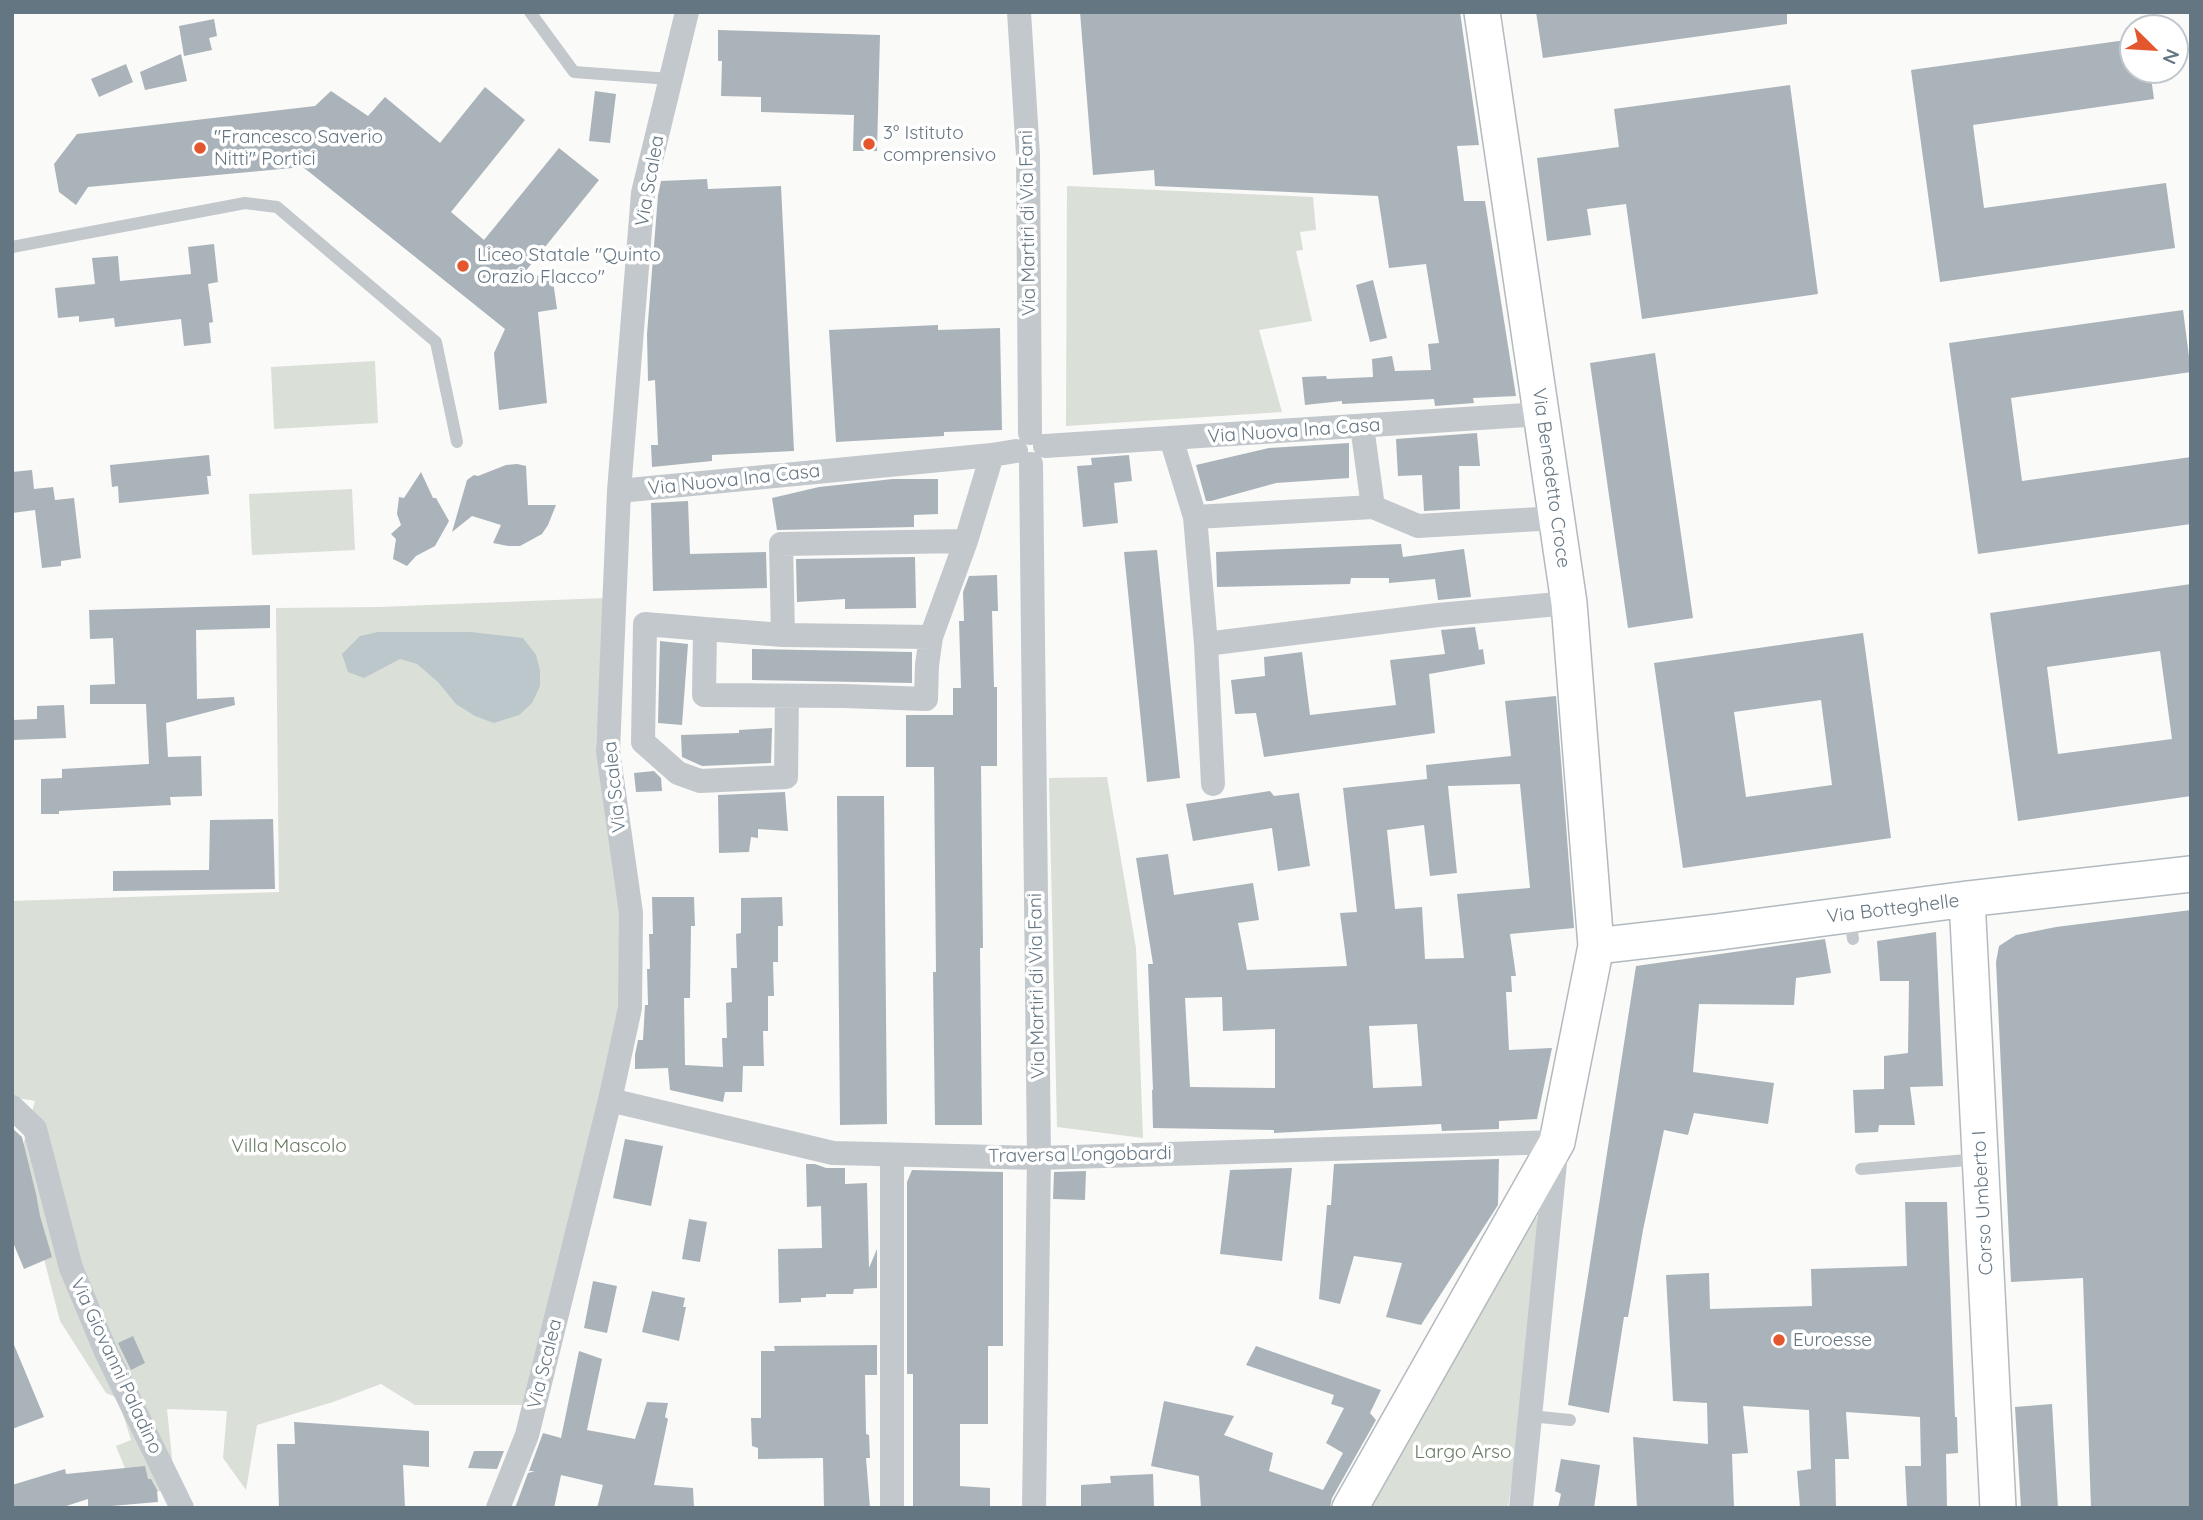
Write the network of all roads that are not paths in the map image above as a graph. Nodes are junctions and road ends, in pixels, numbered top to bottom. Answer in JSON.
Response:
{"nodes":[{"id":1,"x":530,"y":12,"type":"edge"},
{"id":2,"x":687,"y":12,"type":"edge"},
{"id":3,"x":1019,"y":12,"type":"edge"},
{"id":4,"x":1482,"y":12,"type":"edge"},
{"id":5,"x":670,"y":79,"type":"junction"},
{"id":6,"x":12,"y":247,"type":"edge"},
{"id":7,"x":1542,"y":414,"type":"junction"},
{"id":8,"x":1362,"y":426,"type":"junction"},
{"id":9,"x":1171,"y":438,"type":"junction"},
{"id":10,"x":457,"y":442,"type":"dead end"},
{"id":11,"x":1023,"y":450,"type":"junction"},
{"id":12,"x":619,"y":491,"type":"junction"},
{"id":13,"x":1373,"y":507,"type":"junction"},
{"id":14,"x":1195,"y":517,"type":"junction"},
{"id":15,"x":1557,"y":518,"type":"junction"},
{"id":16,"x":966,"y":541,"type":"junction"},
{"id":17,"x":1569,"y":603,"type":"junction"},
{"id":18,"x":705,"y":629,"type":"junction"},
{"id":19,"x":783,"y":635,"type":"junction"},
{"id":20,"x":931,"y":637,"type":"junction"},
{"id":21,"x":1206,"y":644,"type":"junction"},
{"id":22,"x":787,"y":696,"type":"junction"},
{"id":23,"x":1213,"y":784,"type":"dead end"},
{"id":24,"x":2191,"y":874,"type":"edge"},
{"id":25,"x":1968,"y":899,"type":"junction"},
{"id":26,"x":1596,"y":946,"type":"junction"},
{"id":27,"x":610,"y":1100,"type":"junction"},
{"id":28,"x":12,"y":1107,"type":"edge"},
{"id":29,"x":1557,"y":1142,"type":"junction"},
{"id":30,"x":892,"y":1155,"type":"junction"},
{"id":31,"x":1039,"y":1158,"type":"junction"},
{"id":32,"x":1981,"y":1159,"type":"junction"},
{"id":33,"x":1861,"y":1169,"type":"dead end"},
{"id":34,"x":1530,"y":1416,"type":"junction"},
{"id":35,"x":1570,"y":1420,"type":"dead end"},
{"id":36,"x":182,"y":1508,"type":"edge"},
{"id":37,"x":498,"y":1508,"type":"edge"},
{"id":38,"x":892,"y":1508,"type":"edge"},
{"id":39,"x":1034,"y":1508,"type":"edge"},
{"id":40,"x":1350,"y":1508,"type":"edge"},
{"id":41,"x":1521,"y":1508,"type":"edge"},
{"id":42,"x":1998,"y":1508,"type":"edge"}],
"edges":[{"from":1,"to":5,"type":"lane"},
{"from":2,"to":5,"type":"street","name":"Via Scalea"},
{"from":3,"to":11,"type":"street","name":"Via Martiri di Via Fani"},
{"from":4,"to":7,"type":"main road","name":"Via Benedetto Croce"},
{"from":5,"to":12,"type":"street","name":"Via Scalea"},
{"from":6,"to":10,"type":"lane"},
{"from":7,"to":8,"type":"street","name":"Via Nuova Ina Casa"},
{"from":7,"to":15,"type":"main road","name":"Via Benedetto Croce"},
{"from":8,"to":9,"type":"street","name":"Via Nuova Ina Casa"},
{"from":8,"to":13,"type":"street"},
{"from":9,"to":11,"type":"street","name":"Via Nuova Ina Casa"},
{"from":9,"to":14,"type":"street"},
{"from":11,"to":12,"type":"street","name":"Via Nuova Ina Casa"},
{"from":11,"to":16,"type":"street"},
{"from":11,"to":31,"type":"street","name":"Via Martiri di Via Fani"},
{"from":12,"to":27,"type":"street","name":"Via Scalea"},
{"from":13,"to":14,"type":"street"},
{"from":13,"to":15,"type":"street"},
{"from":14,"to":21,"type":"street"},
{"from":15,"to":17,"type":"main road","name":"Via Benedetto Croce"},
{"from":16,"to":19,"type":"street"},
{"from":16,"to":20,"type":"street"},
{"from":17,"to":21,"type":"street"},
{"from":17,"to":26,"type":"main road","name":"Via Benedetto Croce"},
{"from":18,"to":19,"type":"street"},
{"from":18,"to":22,"type":"street"},
{"from":18,"to":22,"type":"street"},
{"from":19,"to":20,"type":"street"},
{"from":20,"to":22,"type":"street"},
{"from":21,"to":23,"type":"street"},
{"from":24,"to":25,"type":"main road","name":"Via Botteghelle"},
{"from":25,"to":26,"type":"main road","name":"Via Botteghelle"},
{"from":25,"to":32,"type":"main road","name":"Corso Umberto I"},
{"from":26,"to":29,"type":"main road","name":"Via Benedetto Croce"},
{"from":27,"to":30,"type":"street","name":"Traversa Longobardi"},
{"from":27,"to":37,"type":"street","name":"Via Scalea"},
{"from":28,"to":36,"type":"street","name":"Via Giovanni Paladino"},
{"from":29,"to":31,"type":"street","name":"Traversa Longobardi"},
{"from":29,"to":34,"type":"street"},
{"from":29,"to":40,"type":"main road"},
{"from":30,"to":31,"type":"street","name":"Traversa Longobardi"},
{"from":30,"to":38,"type":"street"},
{"from":31,"to":39,"type":"street","name":"Via Martiri di Via Fani"},
{"from":32,"to":33,"type":"lane"},
{"from":32,"to":42,"type":"main road","name":"Corso Umberto I"},
{"from":34,"to":35,"type":"lane"},
{"from":34,"to":41,"type":"street"}]}
